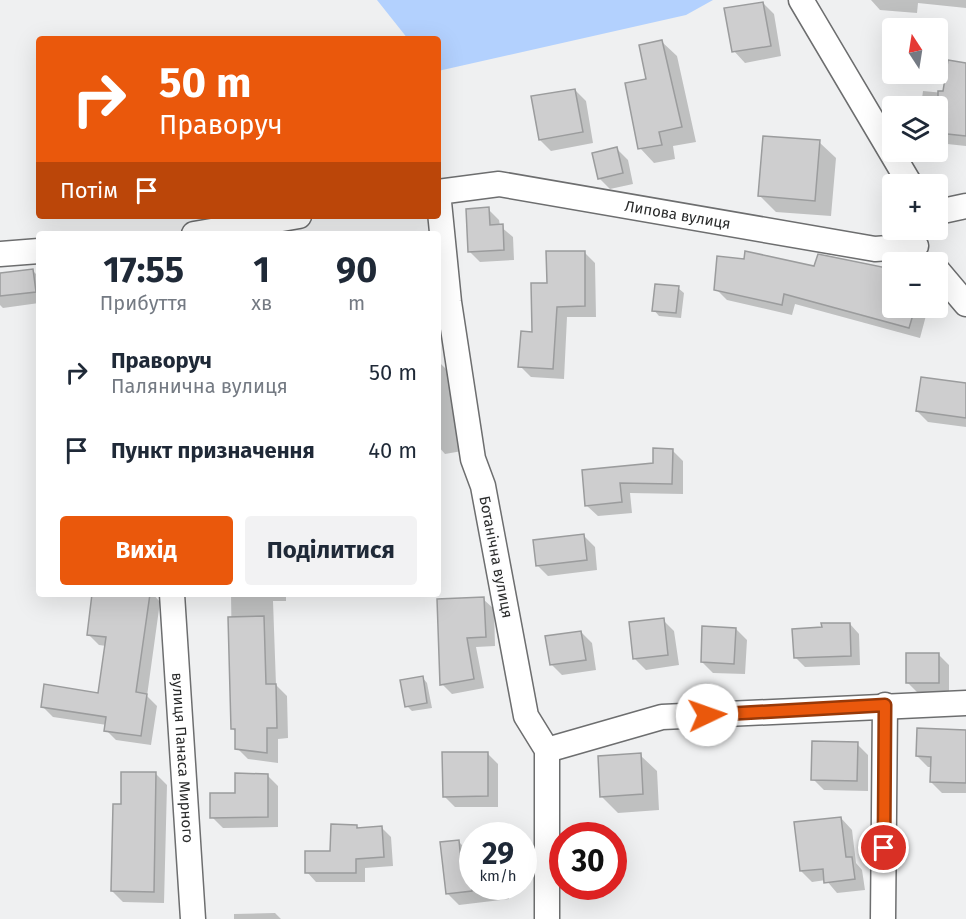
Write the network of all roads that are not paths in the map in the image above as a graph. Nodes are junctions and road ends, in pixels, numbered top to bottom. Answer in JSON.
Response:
{"nodes":[{"id":1,"x":801,"y":0,"type":"edge"},
{"id":2,"x":904,"y":174,"type":"edge"},
{"id":3,"x":441,"y":192,"type":"edge"},
{"id":4,"x":966,"y":206,"type":"edge"},
{"id":5,"x":948,"y":210,"type":"edge"},
{"id":6,"x":282,"y":219,"type":"edge"},
{"id":7,"x":441,"y":219,"type":"edge"},
{"id":8,"x":212,"y":231,"type":"edge"},
{"id":9,"x":923,"y":246,"type":"edge"},
{"id":10,"x":36,"y":251,"type":"edge"},
{"id":11,"x":0,"y":254,"type":"edge"},
{"id":12,"x":948,"y":283,"type":"edge"},
{"id":13,"x":966,"y":304,"type":"edge"},
{"id":14,"x":172,"y":597,"type":"edge"},
{"id":15,"x":966,"y":703,"type":"edge"},
{"id":16,"x":885,"y":705,"type":"junction"},
{"id":17,"x":548,"y":750,"type":"junction"},
{"id":18,"x":193,"y":919,"type":"edge"},
{"id":19,"x":547,"y":919,"type":"edge"},
{"id":20,"x":883,"y":919,"type":"edge"}],
"edges":[{"from":1,"to":2,"type":"street"},
{"from":3,"to":9,"type":"street","name":"Липова вулиця"},
{"from":4,"to":5,"type":"street"},
{"from":6,"to":8,"type":"street"},
{"from":7,"to":17,"type":"street","name":"Ботанічна вулиця"},
{"from":10,"to":11,"type":"street"},
{"from":12,"to":13,"type":"street"},
{"from":14,"to":18,"type":"street","name":"вулиця Панаса Мирного"},
{"from":15,"to":16,"type":"street"},
{"from":16,"to":17,"type":"street"},
{"from":16,"to":20,"type":"street"},
{"from":17,"to":19,"type":"street"}]}
